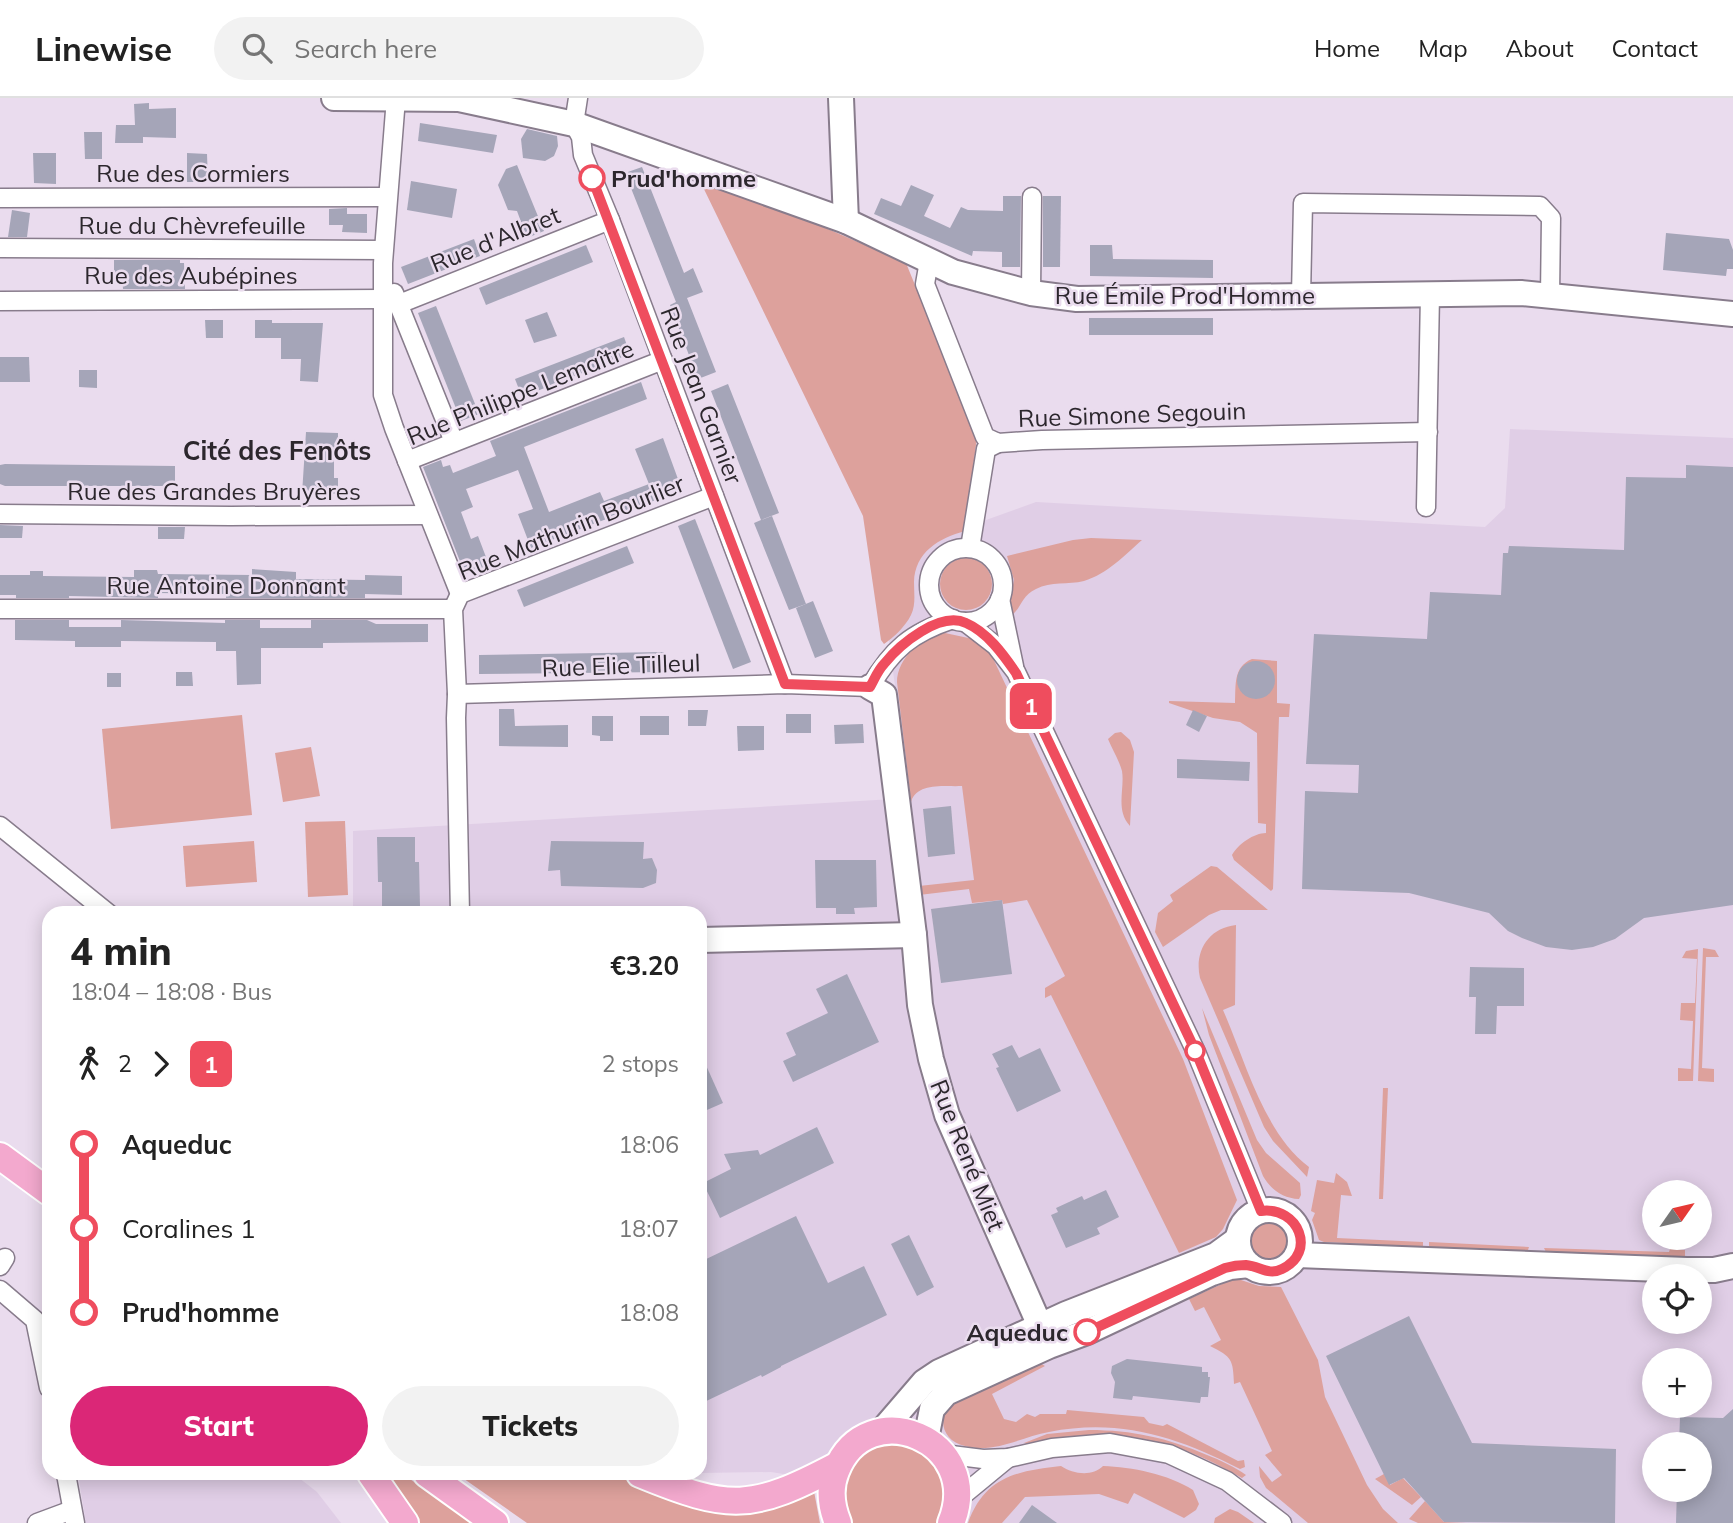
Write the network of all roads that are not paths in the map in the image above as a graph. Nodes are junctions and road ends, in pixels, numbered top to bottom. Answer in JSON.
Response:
{"nodes":[{"id":1,"x":334,"y":98,"type":"edge"},
{"id":2,"x":396,"y":98,"type":"edge"},
{"id":3,"x":578,"y":98,"type":"edge"},
{"id":4,"x":841,"y":98,"type":"edge"},
{"id":5,"x":574,"y":124,"type":"junction"},
{"id":6,"x":387,"y":197,"type":"junction"},
{"id":7,"x":1032,"y":197,"type":"dead end"},
{"id":8,"x":0,"y":198,"type":"edge"},
{"id":9,"x":610,"y":220,"type":"junction"},
{"id":10,"x":846,"y":221,"type":"junction"},
{"id":11,"x":0,"y":248,"type":"edge"},
{"id":12,"x":383,"y":257,"type":"junction"},
{"id":13,"x":929,"y":261,"type":"junction"},
{"id":14,"x":1031,"y":293,"type":"junction"},
{"id":15,"x":1430,"y":295,"type":"junction"},
{"id":16,"x":1301,"y":296,"type":"junction"},
{"id":17,"x":1550,"y":296,"type":"junction"},
{"id":18,"x":0,"y":301,"type":"edge"},
{"id":19,"x":390,"y":301,"type":"junction"},
{"id":20,"x":1733,"y":314,"type":"edge"},
{"id":21,"x":663,"y":360,"type":"junction"},
{"id":22,"x":1427,"y":432,"type":"junction"},
{"id":23,"x":454,"y":442,"type":"junction"},
{"id":24,"x":998,"y":443,"type":"junction"},
{"id":25,"x":407,"y":461,"type":"junction"},
{"id":26,"x":714,"y":496,"type":"junction"},
{"id":27,"x":1426,"y":507,"type":"dead end"},
{"id":28,"x":0,"y":514,"type":"edge"},
{"id":29,"x":428,"y":515,"type":"junction"},
{"id":30,"x":970,"y":548,"type":"junction"},
{"id":31,"x":930,"y":592,"type":"junction"},
{"id":32,"x":1000,"y":599,"type":"junction"},
{"id":33,"x":456,"y":602,"type":"junction"},
{"id":34,"x":0,"y":609,"type":"edge"},
{"id":35,"x":959,"y":620,"type":"junction"},
{"id":36,"x":913,"y":635,"type":"junction"},
{"id":37,"x":1016,"y":673,"type":"junction"},
{"id":38,"x":785,"y":684,"type":"junction"},
{"id":39,"x":870,"y":687,"type":"junction"},
{"id":40,"x":457,"y":694,"type":"junction"},
{"id":41,"x":0,"y":826,"type":"edge"},
{"id":42,"x":99,"y":906,"type":"edge"},
{"id":43,"x":460,"y":906,"type":"edge"},
{"id":44,"x":914,"y":935,"type":"junction"},
{"id":45,"x":707,"y":940,"type":"edge"},
{"id":46,"x":0,"y":1156,"type":"edge"},
{"id":47,"x":42,"y":1187,"type":"edge"},
{"id":48,"x":1261,"y":1211,"type":"junction"},
{"id":49,"x":1238,"y":1239,"type":"junction"},
{"id":50,"x":1297,"y":1255,"type":"junction"},
{"id":51,"x":1249,"y":1265,"type":"junction"},
{"id":52,"x":1727,"y":1270,"type":"edge"},
{"id":53,"x":0,"y":1290,"type":"edge"},
{"id":54,"x":1040,"y":1326,"type":"junction"},
{"id":55,"x":42,"y":1351,"type":"edge"},
{"id":56,"x":881,"y":1432,"type":"junction"},
{"id":57,"x":935,"y":1447,"type":"junction"},
{"id":58,"x":1008,"y":1458,"type":"junction"},
{"id":59,"x":838,"y":1465,"type":"junction"},
{"id":60,"x":67,"y":1480,"type":"edge"},
{"id":61,"x":375,"y":1480,"type":"edge"},
{"id":62,"x":435,"y":1480,"type":"edge"},
{"id":63,"x":655,"y":1480,"type":"edge"},
{"id":64,"x":954,"y":1511,"type":"edge"},
{"id":65,"x":74,"y":1516,"type":"edge"},
{"id":66,"x":37,"y":1523,"type":"edge"},
{"id":67,"x":405,"y":1523,"type":"edge"},
{"id":68,"x":495,"y":1523,"type":"edge"},
{"id":69,"x":838,"y":1523,"type":"edge"},
{"id":70,"x":1282,"y":1523,"type":"edge"}],
"edges":[{"from":1,"to":2,"type":"street","name":"Rue Émile Prod'Homme"},
{"from":2,"to":5,"type":"street","name":"Rue Émile Prod'Homme"},
{"from":2,"to":6,"type":"street"},
{"from":3,"to":5,"type":"street"},
{"from":4,"to":10,"type":"street"},
{"from":5,"to":9,"type":"street","name":"Rue Jean Garnier"},
{"from":5,"to":10,"type":"street","name":"Rue Émile Prod'Homme"},
{"from":6,"to":8,"type":"street","name":"Rue des Cormiers"},
{"from":6,"to":12,"type":"street"},
{"from":7,"to":14,"type":"street"},
{"from":9,"to":19,"type":"street","name":"Rue d'Albret"},
{"from":9,"to":21,"type":"street","name":"Rue Jean Garnier"},
{"from":10,"to":13,"type":"street","name":"Rue Émile Prod'Homme"},
{"from":11,"to":12,"type":"street","name":"Rue du Chèvrefeuille"},
{"from":12,"to":19,"type":"street"},
{"from":13,"to":14,"type":"street","name":"Rue Émile Prod'Homme"},
{"from":13,"to":24,"type":"street","name":"Rue Simone Segouin"},
{"from":14,"to":16,"type":"street","name":"Rue Émile Prod'Homme"},
{"from":15,"to":16,"type":"street","name":"Rue Émile Prod'Homme"},
{"from":15,"to":17,"type":"street","name":"Rue Émile Prod'Homme"},
{"from":15,"to":22,"type":"street"},
{"from":16,"to":17,"type":"street"},
{"from":17,"to":20,"type":"street","name":"Rue Émile Prod'Homme"},
{"from":18,"to":19,"type":"street","name":"Rue des Aubépines"},
{"from":19,"to":23,"type":"street"},
{"from":19,"to":25,"type":"street"},
{"from":21,"to":23,"type":"street","name":"Rue Philippe Lemaître"},
{"from":21,"to":26,"type":"street","name":"Rue Jean Garnier"},
{"from":22,"to":24,"type":"street","name":"Rue Simone Segouin"},
{"from":22,"to":27,"type":"street"},
{"from":23,"to":25,"type":"street","name":"Rue Philippe Lemaître"},
{"from":24,"to":30,"type":"street"},
{"from":25,"to":29,"type":"street","name":"Rue Philippe Lemaître"},
{"from":26,"to":33,"type":"street","name":"Rue Mathurin Bourlier"},
{"from":26,"to":38,"type":"street","name":"Rue Jean Garnier"},
{"from":28,"to":29,"type":"street","name":"Rue des Grandes Bruyères"},
{"from":29,"to":33,"type":"street","name":"Rue Philippe Lemaître"},
{"from":30,"to":31,"type":"street"},
{"from":30,"to":32,"type":"street"},
{"from":31,"to":35,"type":"street"},
{"from":31,"to":36,"type":"street"},
{"from":32,"to":35,"type":"street"},
{"from":32,"to":37,"type":"street"},
{"from":33,"to":34,"type":"street","name":"Rue Antoine Donnant"},
{"from":33,"to":40,"type":"street"},
{"from":35,"to":36,"type":"street"},
{"from":35,"to":37,"type":"street"},
{"from":36,"to":39,"type":"street"},
{"from":37,"to":48,"type":"street"},
{"from":38,"to":39,"type":"street","name":"Rue Elie Tilleul"},
{"from":38,"to":40,"type":"street","name":"Rue Elie Tilleul"},
{"from":39,"to":44,"type":"street","name":"Rue René Miet"},
{"from":40,"to":43,"type":"street"},
{"from":41,"to":42,"type":"street"},
{"from":44,"to":45,"type":"street"},
{"from":44,"to":54,"type":"street","name":"Rue René Miet"},
{"from":46,"to":47,"type":"main road"},
{"from":48,"to":49,"type":"street"},
{"from":48,"to":50,"type":"street"},
{"from":49,"to":51,"type":"street"},
{"from":49,"to":54,"type":"street"},
{"from":50,"to":51,"type":"street"},
{"from":50,"to":52,"type":"street"},
{"from":51,"to":57,"type":"street"},
{"from":53,"to":55,"type":"street"},
{"from":54,"to":56,"type":"street"},
{"from":56,"to":57,"type":"main road"},
{"from":56,"to":59,"type":"main road"},
{"from":57,"to":58,"type":"street"},
{"from":57,"to":64,"type":"main road"},
{"from":58,"to":64,"type":"street"},
{"from":58,"to":70,"type":"street"},
{"from":59,"to":63,"type":"main road"},
{"from":59,"to":69,"type":"main road"},
{"from":60,"to":65,"type":"street"},
{"from":61,"to":67,"type":"main road"},
{"from":62,"to":68,"type":"main road"},
{"from":65,"to":66,"type":"street"}]}
